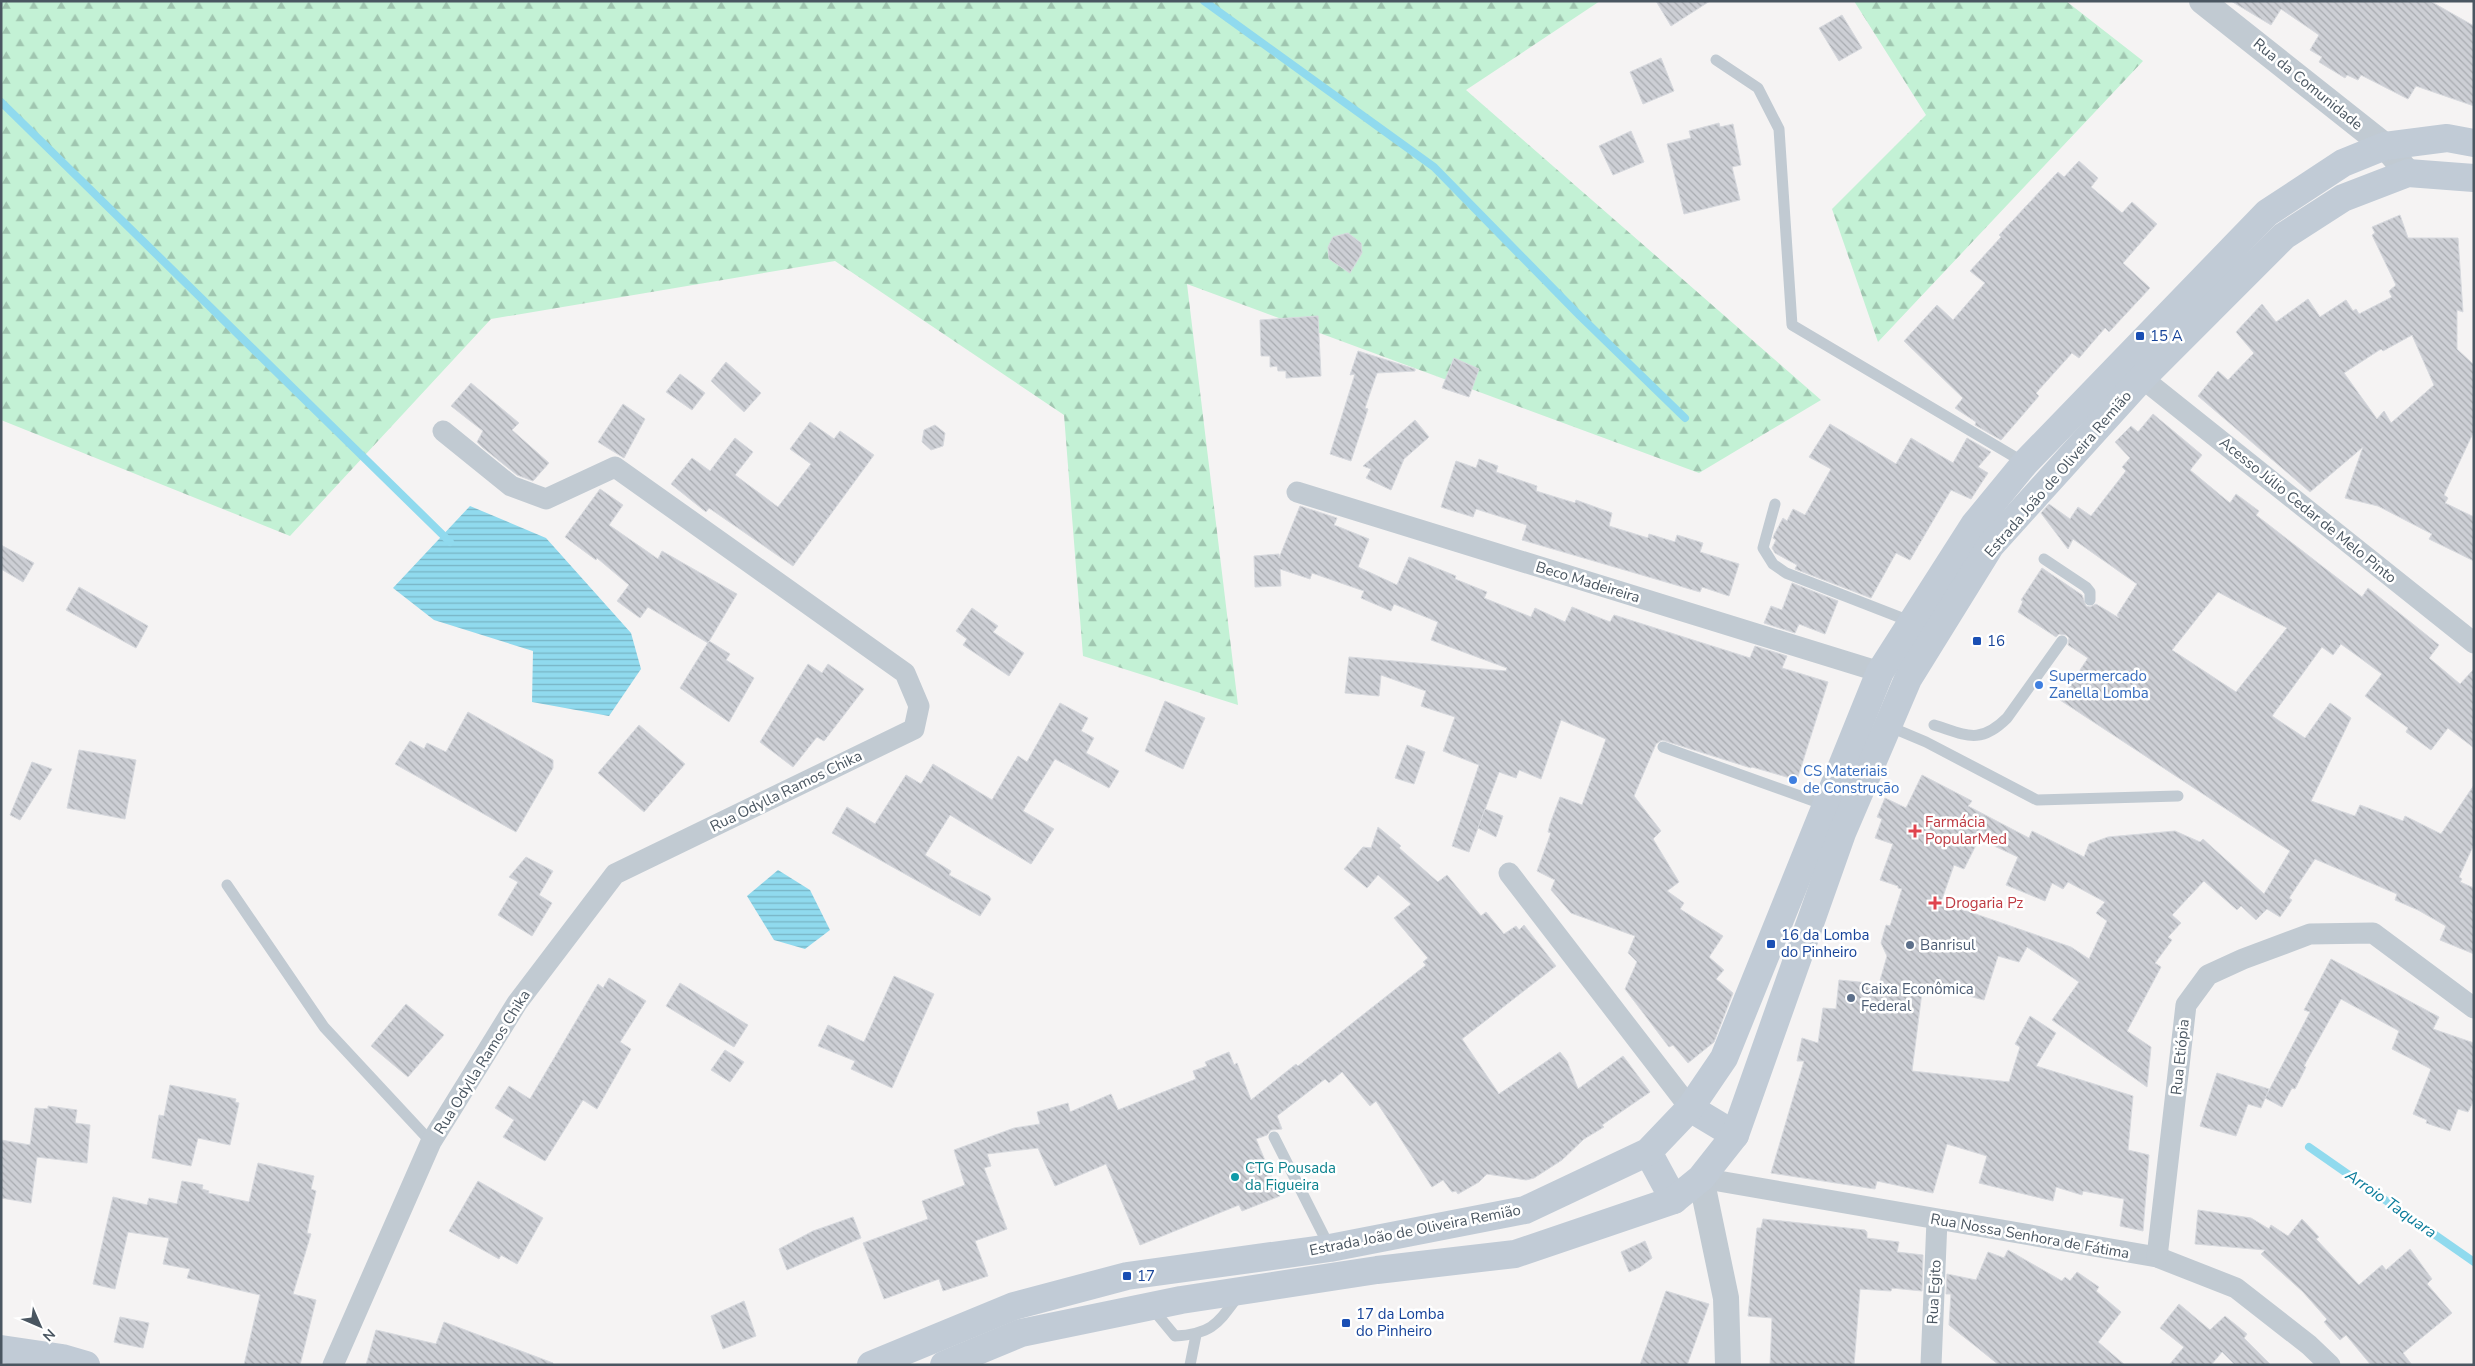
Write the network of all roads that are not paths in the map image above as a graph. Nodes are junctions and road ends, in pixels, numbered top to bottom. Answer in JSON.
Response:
{"nodes":[{"id":1,"x":2216,"y":5,"type":"edge"},
{"id":2,"x":1716,"y":60,"type":"dead end"},
{"id":3,"x":2474,"y":143,"type":"edge"},
{"id":4,"x":2385,"y":146,"type":"junction"},
{"id":5,"x":2408,"y":173,"type":"junction"},
{"id":6,"x":2474,"y":178,"type":"edge"},
{"id":7,"x":2142,"y":378,"type":"junction"},
{"id":8,"x":443,"y":431,"type":"dead end"},
{"id":9,"x":2025,"y":463,"type":"junction"},
{"id":10,"x":1296,"y":492,"type":"dead end"},
{"id":11,"x":1775,"y":504,"type":"dead end"},
{"id":12,"x":2044,"y":559,"type":"dead end"},
{"id":13,"x":2090,"y":600,"type":"dead end"},
{"id":14,"x":1912,"y":622,"type":"junction"},
{"id":15,"x":2062,"y":641,"type":"dead end"},
{"id":16,"x":2474,"y":643,"type":"edge"},
{"id":17,"x":1880,"y":672,"type":"junction"},
{"id":18,"x":1934,"y":725,"type":"dead end"},
{"id":19,"x":1888,"y":726,"type":"junction"},
{"id":20,"x":1663,"y":747,"type":"dead end"},
{"id":21,"x":2178,"y":796,"type":"dead end"},
{"id":22,"x":1826,"y":805,"type":"junction"},
{"id":23,"x":1509,"y":873,"type":"dead end"},
{"id":24,"x":227,"y":884,"type":"dead end"},
{"id":25,"x":2474,"y":1008,"type":"edge"},
{"id":26,"x":1690,"y":1108,"type":"junction"},
{"id":27,"x":1735,"y":1135,"type":"junction"},
{"id":28,"x":1274,"y":1137,"type":"dead end"},
{"id":29,"x":431,"y":1142,"type":"junction"},
{"id":30,"x":1648,"y":1152,"type":"junction"},
{"id":31,"x":1701,"y":1178,"type":"junction"},
{"id":32,"x":1674,"y":1200,"type":"junction"},
{"id":33,"x":1937,"y":1220,"type":"junction"},
{"id":34,"x":1330,"y":1248,"type":"junction"},
{"id":35,"x":2158,"y":1258,"type":"junction"},
{"id":36,"x":1244,"y":1289,"type":"junction"},
{"id":37,"x":1150,"y":1306,"type":"junction"},
{"id":38,"x":1196,"y":1335,"type":"junction"},
{"id":39,"x":1,"y":1349,"type":"edge"},
{"id":40,"x":68,"y":1363,"type":"edge"},
{"id":41,"x":333,"y":1365,"type":"edge"},
{"id":42,"x":871,"y":1365,"type":"edge"},
{"id":43,"x":944,"y":1365,"type":"edge"},
{"id":44,"x":1190,"y":1365,"type":"edge"},
{"id":45,"x":1728,"y":1365,"type":"edge"},
{"id":46,"x":1931,"y":1365,"type":"edge"},
{"id":47,"x":2330,"y":1365,"type":"edge"}],
"edges":[{"from":1,"to":4,"type":"street","name":"Rua da Comunidade"},
{"from":2,"to":9,"type":"lane"},
{"from":3,"to":4,"type":"main road","name":"Estrada João de Oliveira Remião"},
{"from":4,"to":5,"type":"street","name":"Rua da Comunidade"},
{"from":4,"to":9,"type":"main road","name":"Estrada João de Oliveira Remião"},
{"from":5,"to":6,"type":"main road","name":"Estrada João de Oliveira Remião"},
{"from":5,"to":7,"type":"main road","name":"Estrada João de Oliveira Remião"},
{"from":7,"to":16,"type":"street","name":"Acesso Júlio Cedar de Melo Pinto"},
{"from":7,"to":19,"type":"main road","name":"Estrada João de Oliveira Remião"},
{"from":8,"to":29,"type":"street","name":"Rua Odylla Ramos Chika"},
{"from":9,"to":14,"type":"main road","name":"Estrada João de Oliveira Remião"},
{"from":10,"to":17,"type":"street","name":"Beco Madeireira"},
{"from":11,"to":14,"type":"lane"},
{"from":12,"to":13,"type":"lane"},
{"from":14,"to":17,"type":"main road","name":"Estrada João de Oliveira Remião"},
{"from":15,"to":18,"type":"lane"},
{"from":17,"to":22,"type":"main road","name":"Estrada João de Oliveira Remião"},
{"from":19,"to":21,"type":"lane"},
{"from":19,"to":27,"type":"main road","name":"Estrada João de Oliveira Remião"},
{"from":20,"to":22,"type":"lane"},
{"from":22,"to":26,"type":"main road","name":"Estrada João de Oliveira Remião"},
{"from":23,"to":26,"type":"street"},
{"from":24,"to":29,"type":"lane"},
{"from":25,"to":35,"type":"street","name":"Rua Etiópia"},
{"from":26,"to":27,"type":"main road"},
{"from":26,"to":30,"type":"main road","name":"Estrada João de Oliveira Remião"},
{"from":27,"to":31,"type":"main road","name":"Estrada João de Oliveira Remião"},
{"from":28,"to":34,"type":"lane"},
{"from":29,"to":41,"type":"street","name":"Rua Odylla Ramos Chika"},
{"from":30,"to":32,"type":"main road"},
{"from":30,"to":34,"type":"main road","name":"Estrada João de Oliveira Remião"},
{"from":31,"to":32,"type":"main road","name":"Estrada João de Oliveira Remião"},
{"from":31,"to":33,"type":"street","name":"Rua Nossa Senhora de Fátima"},
{"from":31,"to":45,"type":"street"},
{"from":32,"to":36,"type":"main road","name":"Estrada João de Oliveira Remião"},
{"from":33,"to":35,"type":"street","name":"Rua Nossa Senhora de Fátima"},
{"from":33,"to":46,"type":"street","name":"Rua Egito"},
{"from":34,"to":42,"type":"main road","name":"Estrada João de Oliveira Remião"},
{"from":35,"to":47,"type":"street","name":"Rua Nossa Senhora de Fátima"},
{"from":36,"to":37,"type":"main road","name":"Estrada João de Oliveira Remião"},
{"from":36,"to":38,"type":"lane"},
{"from":37,"to":38,"type":"lane"},
{"from":37,"to":43,"type":"main road","name":"Estrada João de Oliveira Remião"},
{"from":38,"to":44,"type":"lane"},
{"from":39,"to":40,"type":"main road"}]}
